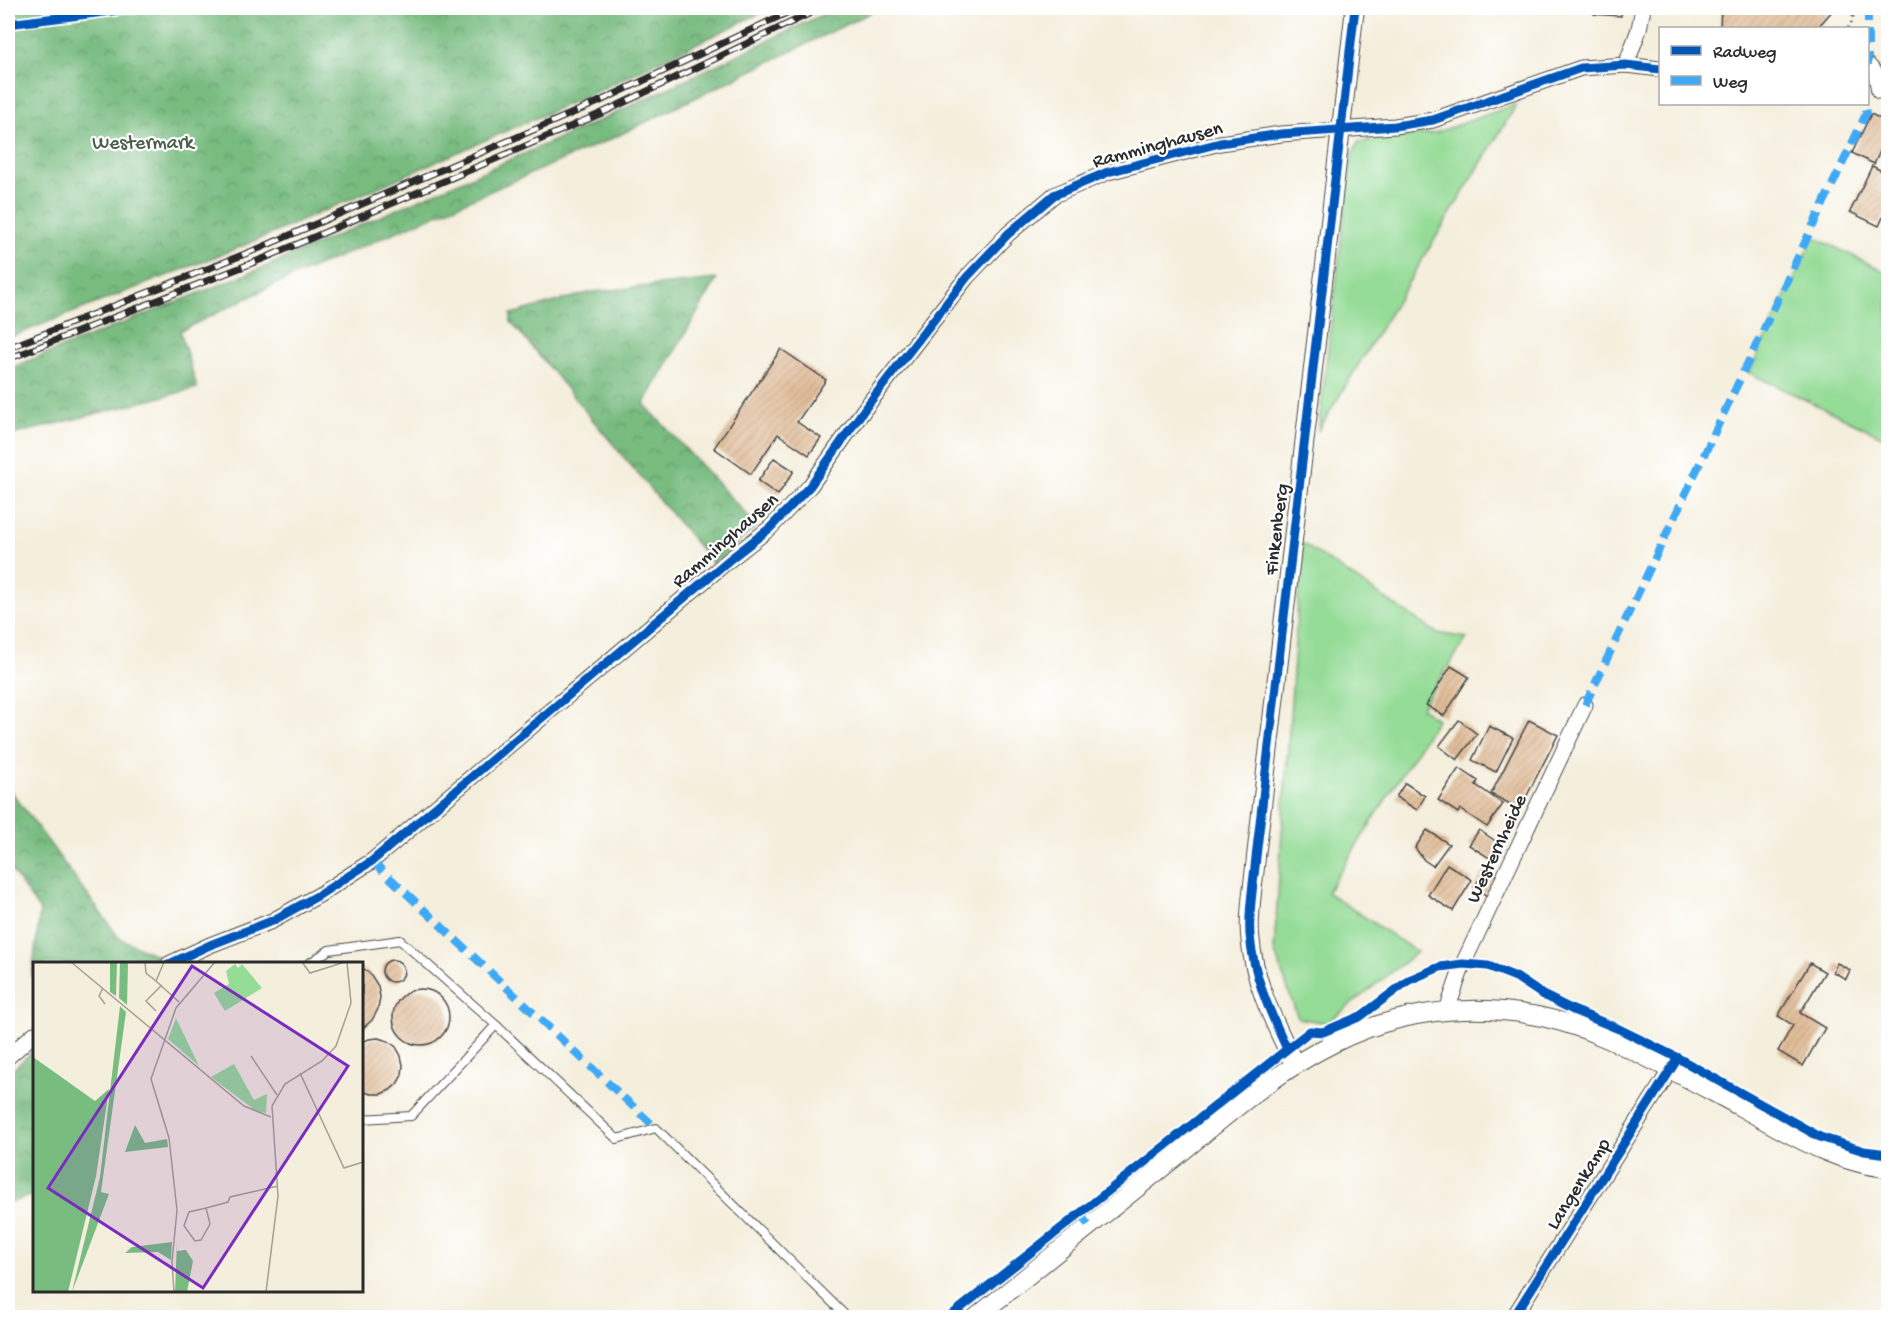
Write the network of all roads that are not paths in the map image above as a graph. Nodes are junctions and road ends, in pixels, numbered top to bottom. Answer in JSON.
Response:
{"nodes":[{"id":1,"x":1354,"y":8,"type":"edge"},
{"id":2,"x":1643,"y":8,"type":"edge"},
{"id":3,"x":1626,"y":65,"type":"junction"},
{"id":4,"x":1869,"y":66,"type":"edge"},
{"id":5,"x":1659,"y":69,"type":"edge"},
{"id":6,"x":1878,"y":94,"type":"edge"},
{"id":7,"x":1341,"y":129,"type":"junction"},
{"id":8,"x":1585,"y":705,"type":"dead end"},
{"id":9,"x":171,"y":962,"type":"edge"},
{"id":10,"x":310,"y":962,"type":"edge"},
{"id":11,"x":1448,"y":1010,"type":"junction"},
{"id":12,"x":496,"y":1025,"type":"junction"},
{"id":13,"x":33,"y":1035,"type":"edge"},
{"id":14,"x":8,"y":1057,"type":"edge"},
{"id":15,"x":1295,"y":1065,"type":"junction"},
{"id":16,"x":1671,"y":1069,"type":"junction"},
{"id":17,"x":363,"y":1119,"type":"edge"},
{"id":18,"x":1888,"y":1168,"type":"edge"},
{"id":19,"x":848,"y":1317,"type":"edge"},
{"id":20,"x":975,"y":1317,"type":"edge"},
{"id":21,"x":1513,"y":1317,"type":"edge"}],
"edges":[{"from":1,"to":7,"type":"street","name":"Finkenberg"},
{"from":2,"to":3,"type":"street"},
{"from":3,"to":5,"type":"street","name":"Ramminghausen"},
{"from":3,"to":7,"type":"street","name":"Ramminghausen"},
{"from":4,"to":6,"type":"street"},
{"from":7,"to":9,"type":"street","name":"Ramminghausen"},
{"from":7,"to":15,"type":"street","name":"Finkenberg"},
{"from":8,"to":11,"type":"street","name":"Westernheide"},
{"from":10,"to":12,"type":"lane"},
{"from":11,"to":15,"type":"street"},
{"from":11,"to":16,"type":"street"},
{"from":12,"to":17,"type":"lane"},
{"from":12,"to":19,"type":"lane"},
{"from":13,"to":14,"type":"street"},
{"from":15,"to":20,"type":"street"},
{"from":16,"to":18,"type":"street"},
{"from":16,"to":21,"type":"street","name":"Langenkamp"}]}
